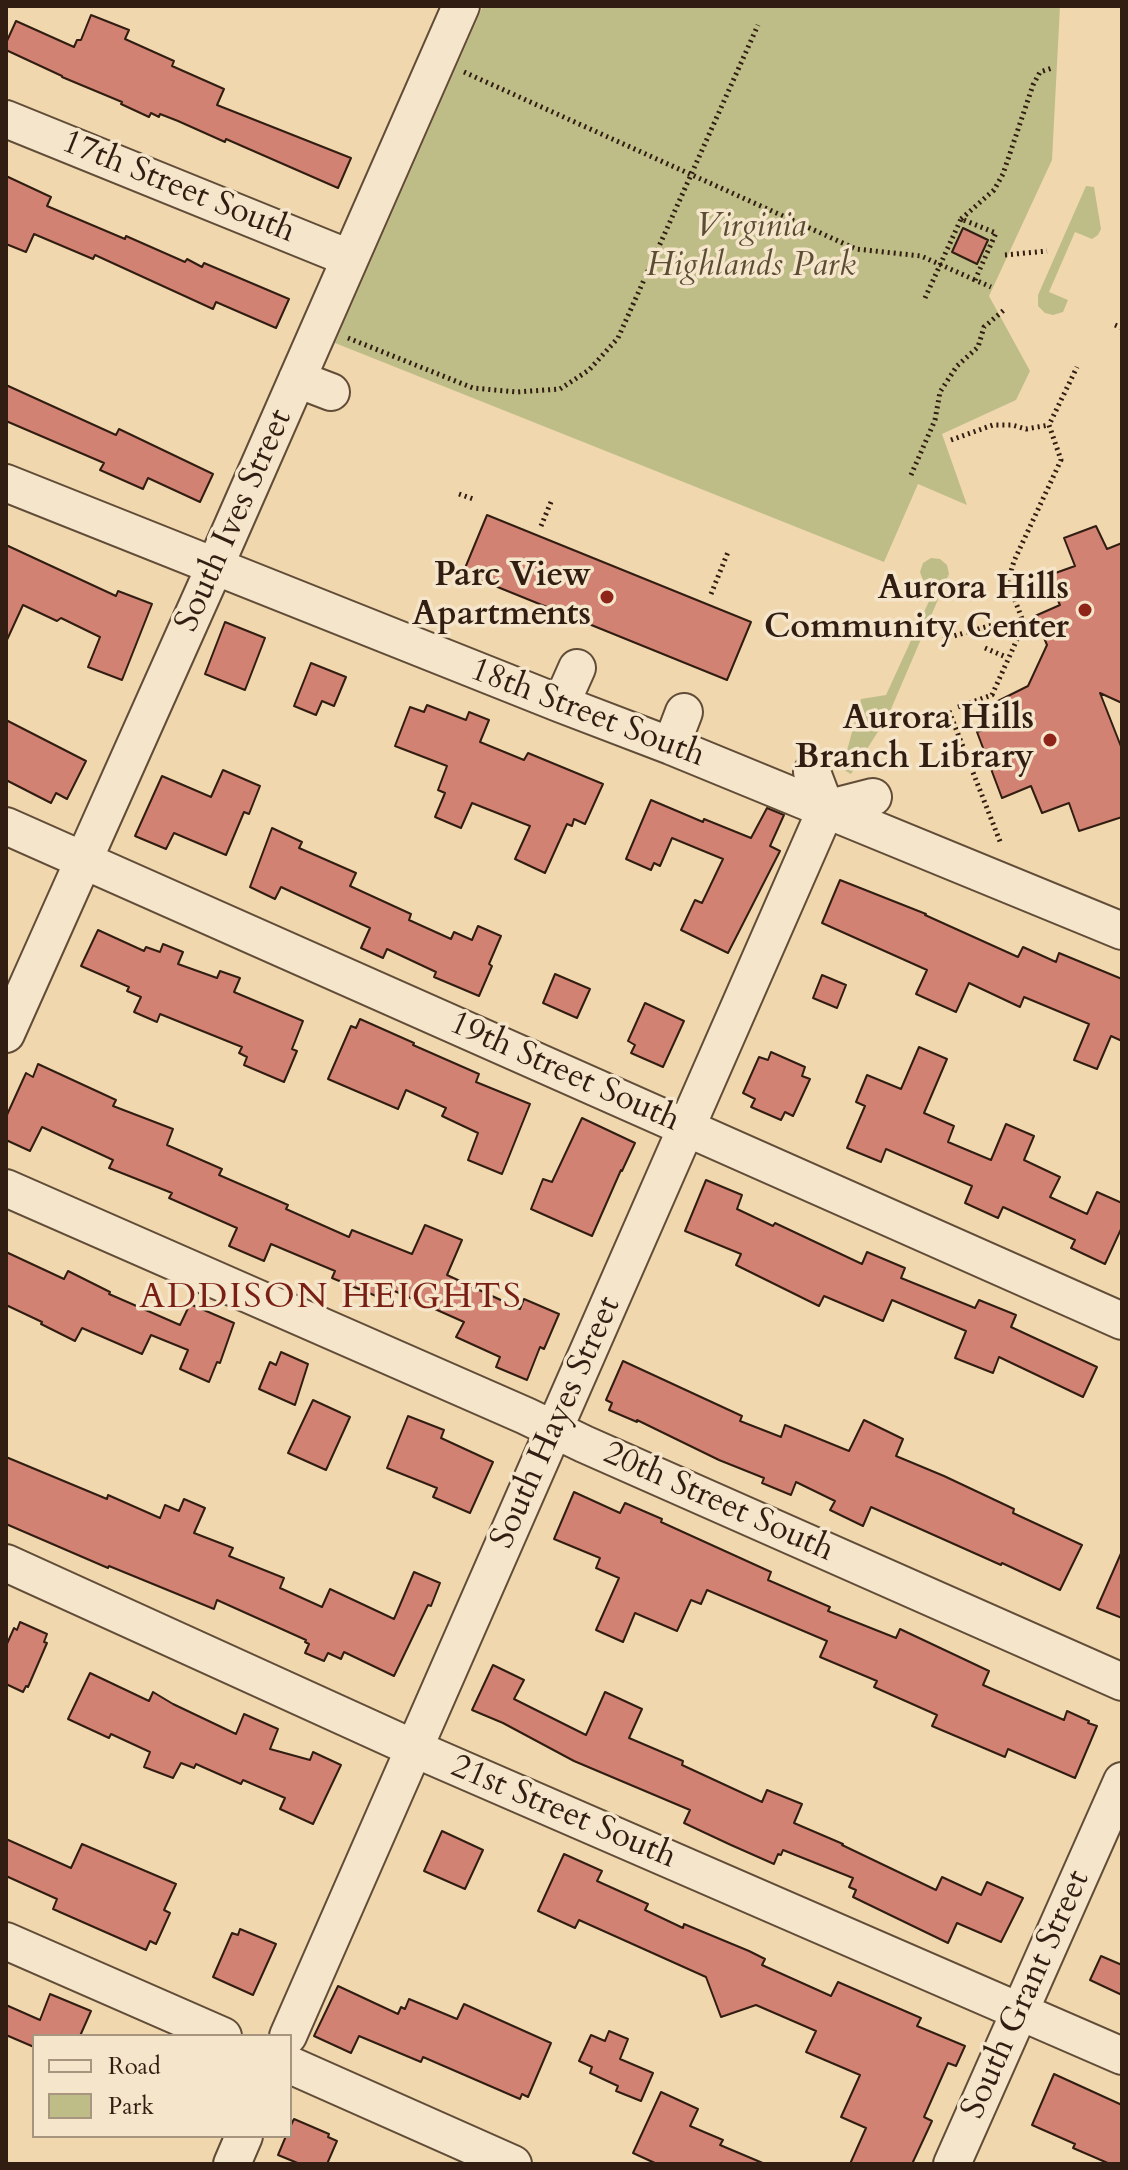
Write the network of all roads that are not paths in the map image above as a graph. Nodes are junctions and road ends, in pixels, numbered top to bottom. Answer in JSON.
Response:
{"nodes":[{"id":1,"x":461,"y":6,"type":"edge"},
{"id":2,"x":6,"y":119,"type":"edge"},
{"id":3,"x":349,"y":258,"type":"junction"},
{"id":4,"x":297,"y":379,"type":"junction"},
{"id":5,"x":331,"y":392,"type":"dead end"},
{"id":6,"x":6,"y":483,"type":"edge"},
{"id":7,"x":215,"y":566,"type":"junction"},
{"id":8,"x":577,"y":668,"type":"dead end"},
{"id":9,"x":561,"y":704,"type":"junction"},
{"id":10,"x":684,"y":712,"type":"dead end"},
{"id":11,"x":671,"y":746,"type":"junction"},
{"id":12,"x":812,"y":772,"type":"dead end"},
{"id":13,"x":873,"y":797,"type":"dead end"},
{"id":14,"x":826,"y":809,"type":"junction"},
{"id":15,"x":6,"y":826,"type":"edge"},
{"id":16,"x":83,"y":861,"type":"junction"},
{"id":17,"x":1122,"y":931,"type":"edge"},
{"id":18,"x":6,"y":1034,"type":"edge"},
{"id":19,"x":687,"y":1128,"type":"junction"},
{"id":20,"x":6,"y":1188,"type":"edge"},
{"id":21,"x":1122,"y":1321,"type":"edge"},
{"id":22,"x":554,"y":1429,"type":"junction"},
{"id":23,"x":6,"y":1563,"type":"edge"},
{"id":24,"x":1122,"y":1682,"type":"edge"},
{"id":25,"x":413,"y":1748,"type":"junction"},
{"id":26,"x":1122,"y":1781,"type":"edge"},
{"id":27,"x":6,"y":1941,"type":"edge"},
{"id":28,"x":1021,"y":2011,"type":"junction"},
{"id":29,"x":218,"y":2034,"type":"edge"},
{"id":30,"x":289,"y":2034,"type":"edge"},
{"id":31,"x":1122,"y":2056,"type":"edge"},
{"id":32,"x":292,"y":2066,"type":"edge"},
{"id":33,"x":243,"y":2138,"type":"edge"},
{"id":34,"x":232,"y":2164,"type":"edge"},
{"id":35,"x":513,"y":2164,"type":"edge"},
{"id":36,"x":952,"y":2164,"type":"edge"}],
"edges":[{"from":1,"to":3,"type":"street","name":"South Ives Street"},
{"from":2,"to":3,"type":"street","name":"17th Street South"},
{"from":3,"to":4,"type":"street","name":"South Ives Street"},
{"from":4,"to":5,"type":"street"},
{"from":4,"to":7,"type":"street","name":"South Ives Street"},
{"from":6,"to":7,"type":"street","name":"18th Street South"},
{"from":7,"to":9,"type":"street","name":"18th Street South"},
{"from":7,"to":16,"type":"street","name":"South Ives Street"},
{"from":8,"to":9,"type":"street"},
{"from":9,"to":11,"type":"street","name":"18th Street South"},
{"from":10,"to":11,"type":"street"},
{"from":11,"to":14,"type":"street","name":"18th Street South"},
{"from":12,"to":14,"type":"street"},
{"from":13,"to":14,"type":"street"},
{"from":14,"to":17,"type":"street","name":"18th Street South"},
{"from":14,"to":19,"type":"street","name":"South Hayes Street"},
{"from":15,"to":16,"type":"street","name":"19th Street South"},
{"from":16,"to":18,"type":"street","name":"South Ives Street"},
{"from":16,"to":19,"type":"street","name":"19th Street South"},
{"from":19,"to":21,"type":"street","name":"19th Street South"},
{"from":19,"to":22,"type":"street","name":"South Hayes Street"},
{"from":20,"to":22,"type":"street","name":"20th Street South"},
{"from":22,"to":24,"type":"street","name":"20th Street South"},
{"from":22,"to":25,"type":"street","name":"South Hayes Street"},
{"from":23,"to":25,"type":"street","name":"21st Street South"},
{"from":25,"to":28,"type":"street","name":"21st Street South"},
{"from":25,"to":30,"type":"street","name":"South Hayes Street"},
{"from":26,"to":28,"type":"street","name":"South Grant Street"},
{"from":27,"to":29,"type":"street"},
{"from":28,"to":31,"type":"street","name":"21st Street South"},
{"from":28,"to":36,"type":"street","name":"South Grant Street"},
{"from":32,"to":35,"type":"street"},
{"from":33,"to":34,"type":"street"}]}
